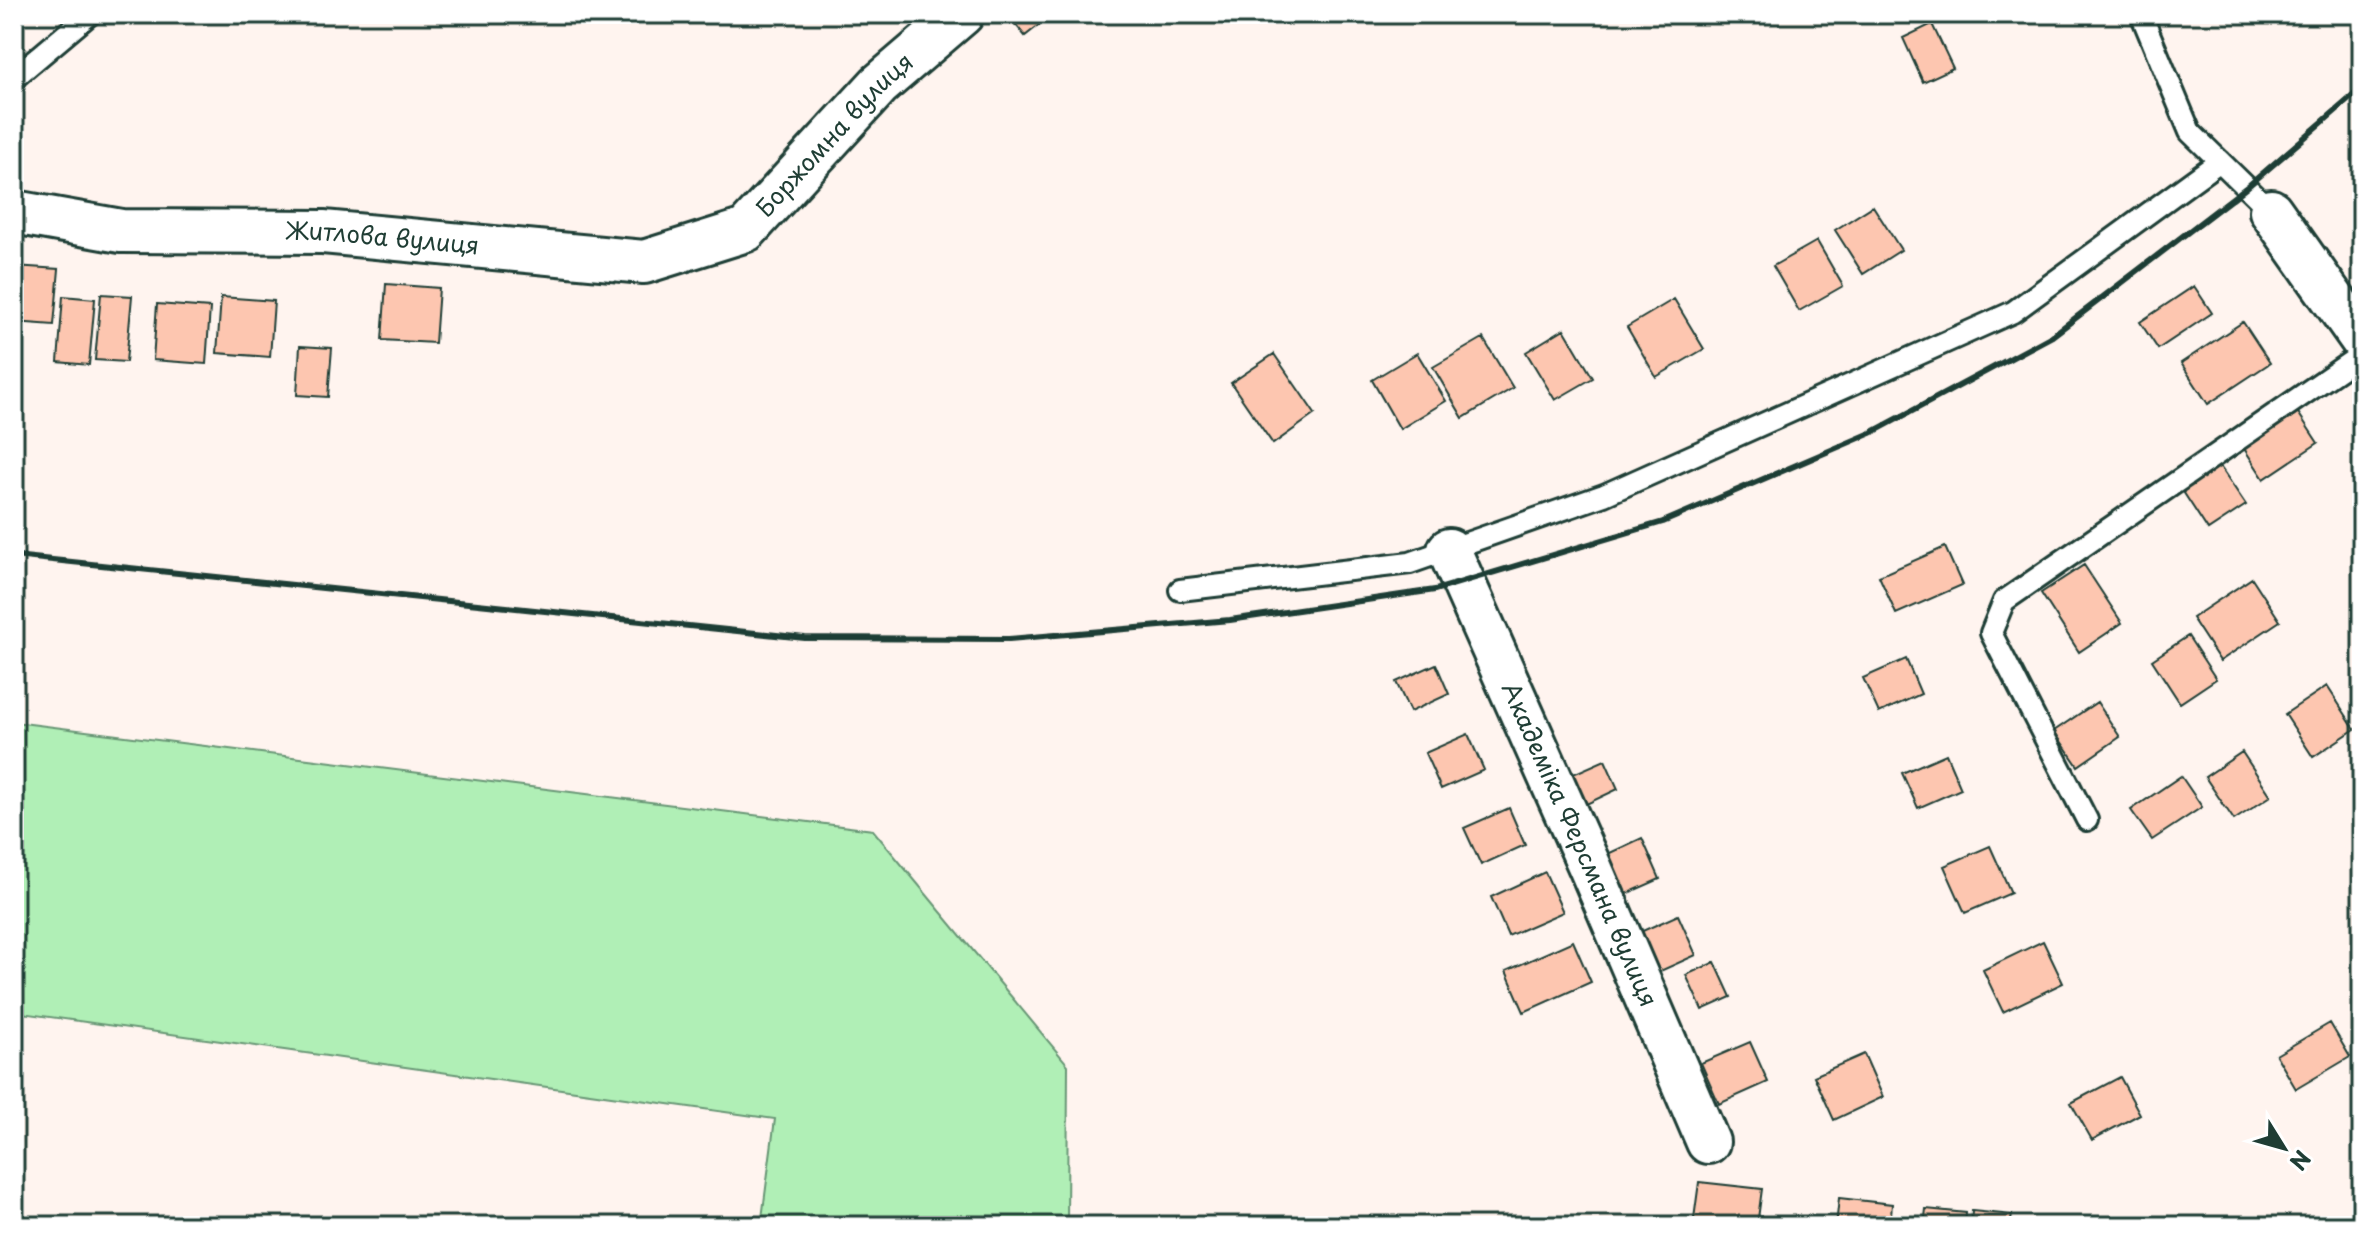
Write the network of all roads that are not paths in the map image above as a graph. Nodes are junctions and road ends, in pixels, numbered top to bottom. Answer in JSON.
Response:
{"nodes":[{"id":1,"x":90,"y":14,"type":"edge"},
{"id":2,"x":962,"y":14,"type":"edge"},
{"id":3,"x":2141,"y":14,"type":"edge"},
{"id":4,"x":14,"y":78,"type":"edge"},
{"id":5,"x":2220,"y":161,"type":"junction"},
{"id":6,"x":2271,"y":211,"type":"joint"},
{"id":7,"x":14,"y":212,"type":"edge"},
{"id":8,"x":746,"y":230,"type":"joint"},
{"id":9,"x":2362,"y":340,"type":"edge"},
{"id":10,"x":2362,"y":354,"type":"edge"},
{"id":11,"x":1449,"y":550,"type":"junction"},
{"id":12,"x":1180,"y":590,"type":"dead end"},
{"id":13,"x":2087,"y":820,"type":"dead end"},
{"id":14,"x":1708,"y":1142,"type":"dead end"}],
"edges":[{"from":1,"to":4,"type":"lane"},
{"from":2,"to":8,"type":"street","name":"Боржомна вулиця"},
{"from":3,"to":5,"type":"lane"},
{"from":5,"to":6,"type":"lane"},
{"from":5,"to":11,"type":"lane"},
{"from":6,"to":9,"type":"street"},
{"from":7,"to":8,"type":"street","name":"Житлова вулиця"},
{"from":10,"to":13,"type":"lane"},
{"from":11,"to":12,"type":"lane"},
{"from":11,"to":14,"type":"street","name":"Академіка Ферсмана вулиця"}]}
